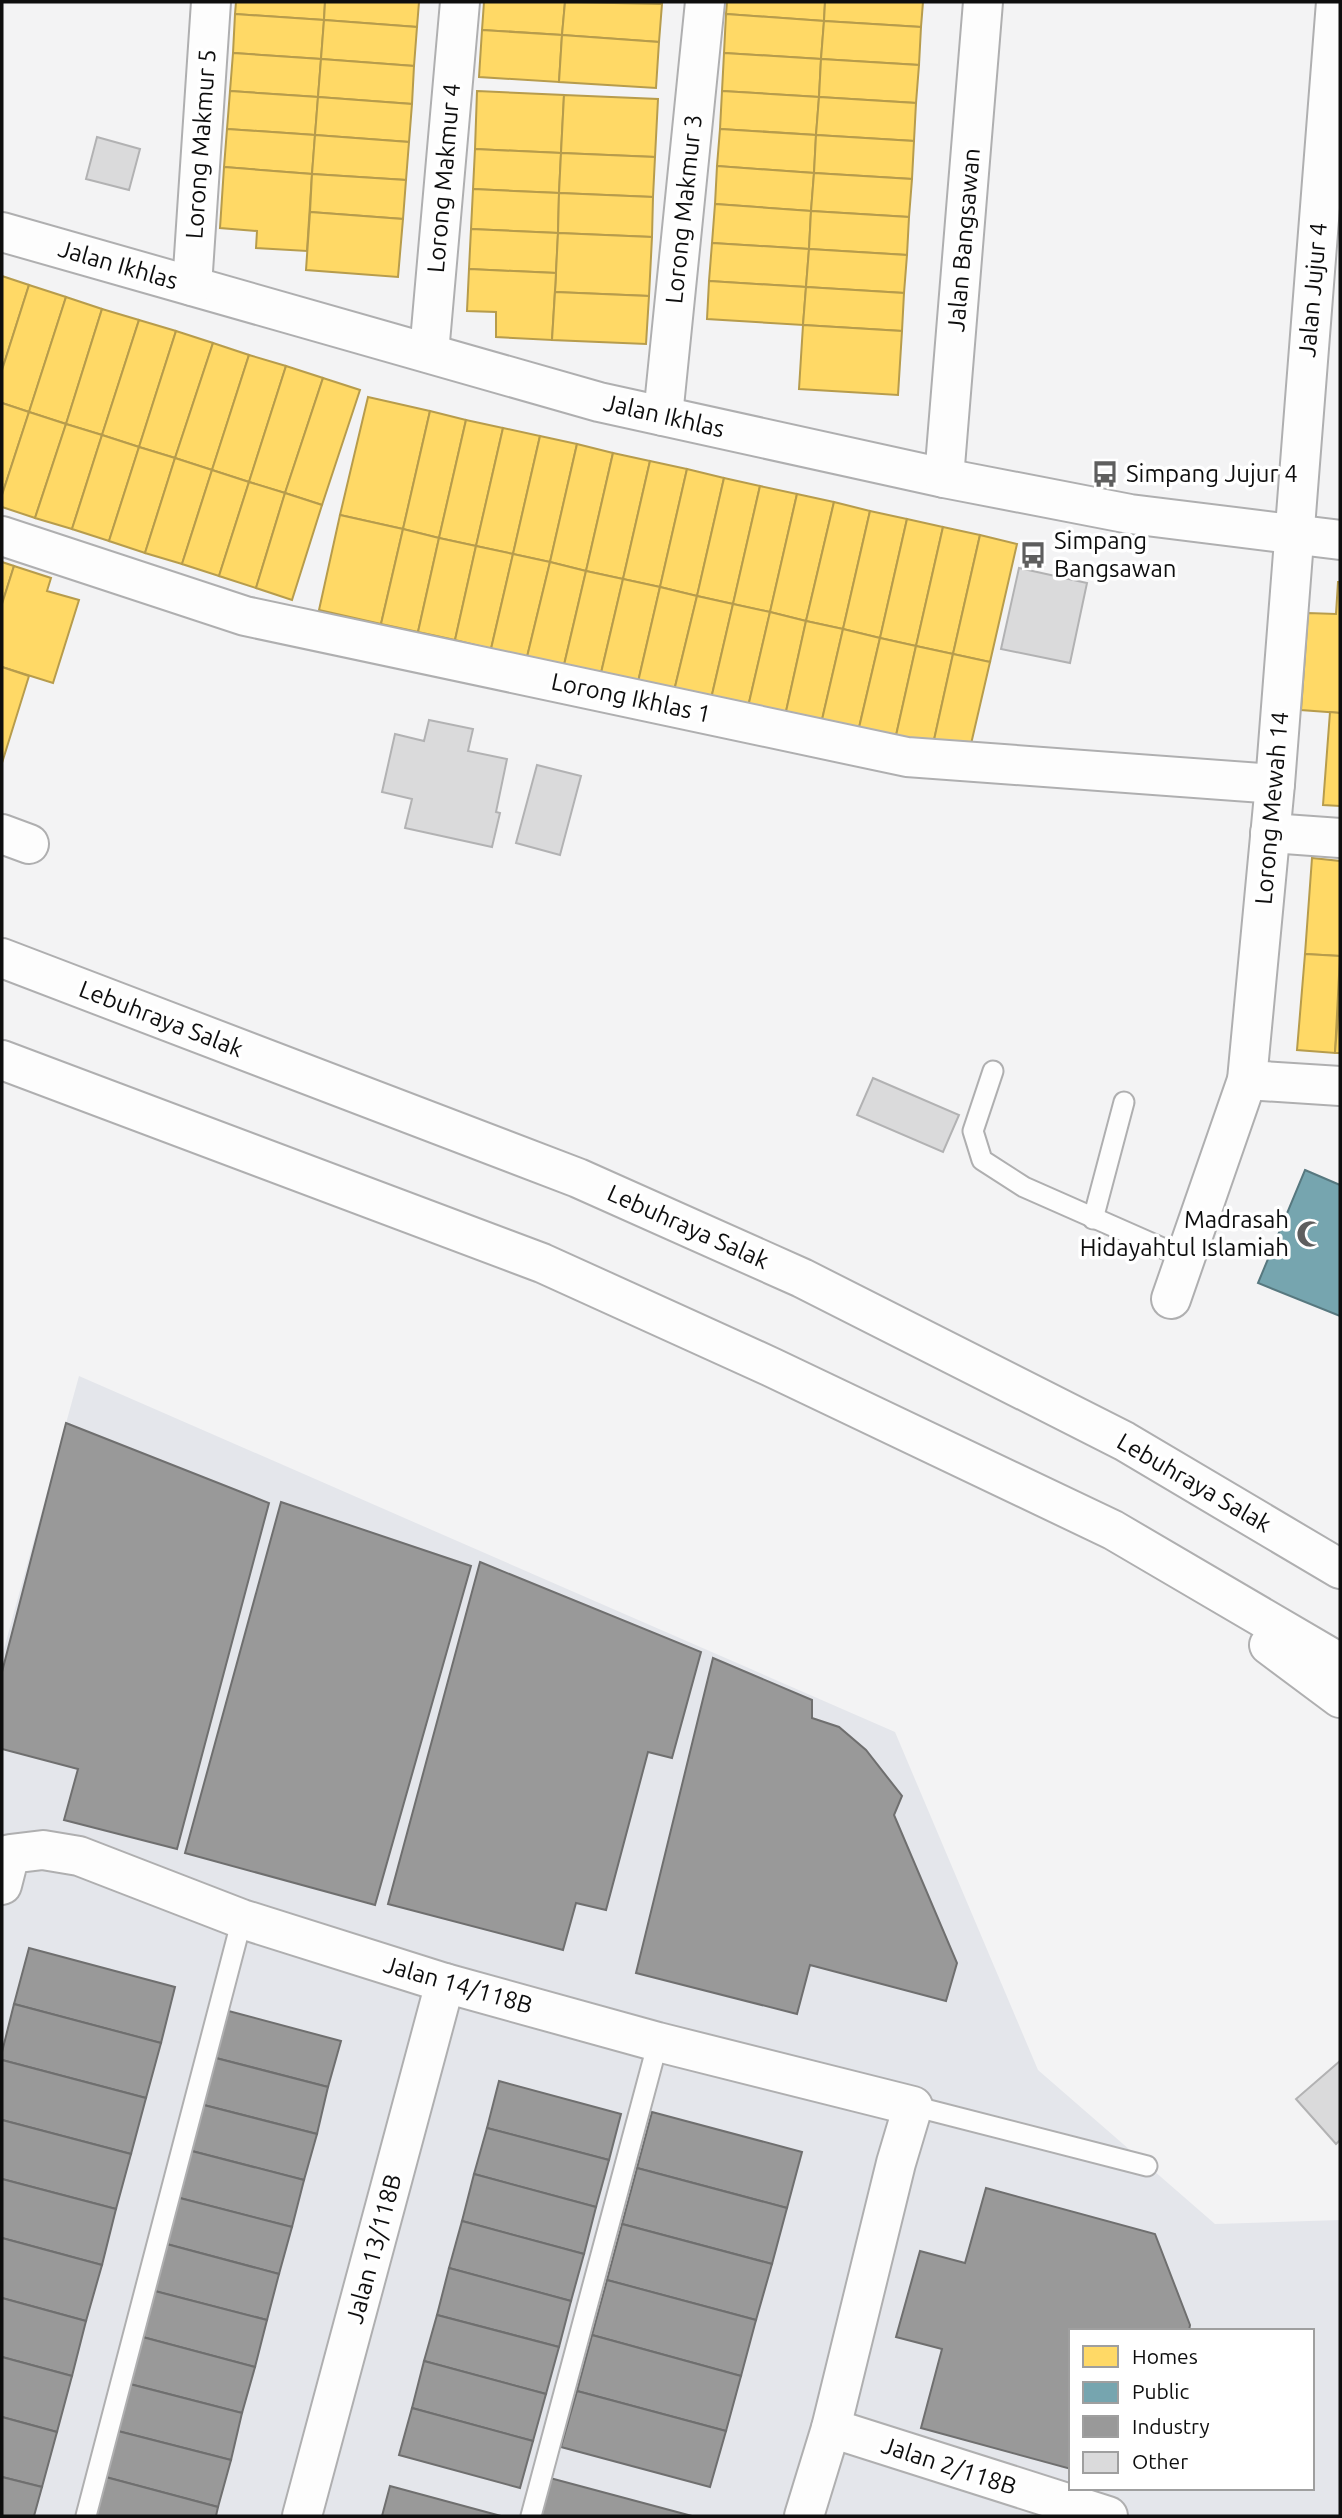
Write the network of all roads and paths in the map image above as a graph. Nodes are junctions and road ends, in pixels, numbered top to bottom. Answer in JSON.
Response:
{"nodes":[{"id":1,"x":211,"y":2,"type":"edge"},
{"id":2,"x":460,"y":2,"type":"edge"},
{"id":3,"x":705,"y":2,"type":"edge"},
{"id":4,"x":983,"y":2,"type":"edge"},
{"id":5,"x":1337,"y":8,"type":"edge"},
{"id":6,"x":2,"y":232,"type":"edge"},
{"id":7,"x":1327,"y":274,"type":"edge"},
{"id":8,"x":192,"y":286,"type":"junction"},
{"id":9,"x":429,"y":353,"type":"junction"},
{"id":10,"x":663,"y":416,"type":"junction"},
{"id":11,"x":944,"y":478,"type":"junction"},
{"id":12,"x":2,"y":536,"type":"edge"},
{"id":13,"x":1294,"y":536,"type":"junction"},
{"id":14,"x":1340,"y":540,"type":"edge"},
{"id":15,"x":1275,"y":784,"type":"junction"},
{"id":16,"x":1270,"y":833,"type":"junction"},
{"id":17,"x":1340,"y":838,"type":"edge"},
{"id":18,"x":2,"y":958,"type":"edge"},
{"id":19,"x":2,"y":1060,"type":"edge"},
{"id":20,"x":993,"y":1071,"type":"dead end"},
{"id":21,"x":1247,"y":1080,"type":"junction"},
{"id":22,"x":1340,"y":1086,"type":"edge"},
{"id":23,"x":1124,"y":1102,"type":"dead end"},
{"id":24,"x":1093,"y":1219,"type":"junction"},
{"id":25,"x":1185,"y":1258,"type":"junction"},
{"id":26,"x":1171,"y":1299,"type":"dead end"},
{"id":27,"x":1124,"y":1441,"type":"junction"},
{"id":28,"x":1113,"y":1530,"type":"junction"},
{"id":29,"x":1340,"y":1542,"type":"edge"},
{"id":30,"x":1340,"y":1569,"type":"edge"},
{"id":31,"x":1340,"y":1663,"type":"edge"},
{"id":32,"x":1340,"y":1698,"type":"edge"},
{"id":33,"x":5,"y":1863,"type":"edge"},
{"id":34,"x":242,"y":1919,"type":"junction"},
{"id":35,"x":445,"y":1983,"type":"junction"},
{"id":36,"x":658,"y":2042,"type":"junction"},
{"id":37,"x":913,"y":2106,"type":"junction"},
{"id":38,"x":1147,"y":2165,"type":"dead end"},
{"id":39,"x":831,"y":2428,"type":"junction"},
{"id":40,"x":86,"y":2516,"type":"edge"},
{"id":41,"x":302,"y":2516,"type":"edge"},
{"id":42,"x":531,"y":2516,"type":"edge"},
{"id":43,"x":804,"y":2516,"type":"edge"},
{"id":44,"x":1108,"y":2516,"type":"edge"}],
"edges":[{"from":1,"to":8,"type":"main road","name":"Lorong Makmur 5"},
{"from":2,"to":9,"type":"main road","name":"Lorong Makmur 4"},
{"from":3,"to":10,"type":"main road","name":"Lorong Makmur 3"},
{"from":4,"to":11,"type":"main road","name":"Jalan Bangsawan"},
{"from":5,"to":7,"type":"main road","name":"Jalan Jujur 4"},
{"from":6,"to":8,"type":"main road","name":"Jalan Ikhlas"},
{"from":7,"to":13,"type":"main road","name":"Jalan Jujur 4"},
{"from":8,"to":9,"type":"main road","name":"Jalan Ikhlas"},
{"from":9,"to":10,"type":"main road","name":"Jalan Ikhlas"},
{"from":10,"to":11,"type":"main road","name":"Jalan Ikhlas"},
{"from":11,"to":13,"type":"main road","name":"Jalan Ikhlas"},
{"from":12,"to":15,"type":"main road","name":"Lorong Ikhlas 1"},
{"from":13,"to":14,"type":"main road","name":"Jalan Ikhlas"},
{"from":13,"to":15,"type":"main road","name":"Lorong Mewah 14"},
{"from":15,"to":16,"type":"main road","name":"Lorong Mewah 14"},
{"from":16,"to":17,"type":"main road"},
{"from":16,"to":21,"type":"main road","name":"Lorong Mewah 14"},
{"from":18,"to":27,"type":"main road","name":"Lebuhraya Salak"},
{"from":19,"to":28,"type":"main road"},
{"from":20,"to":24,"type":"lane"},
{"from":21,"to":22,"type":"main road"},
{"from":21,"to":25,"type":"main road","name":"Lorong Mewah 14"},
{"from":23,"to":24,"type":"lane"},
{"from":24,"to":25,"type":"lane"},
{"from":25,"to":26,"type":"main road","name":"Lorong Mewah 14"},
{"from":27,"to":29,"type":"main road"},
{"from":27,"to":30,"type":"main road","name":"Lebuhraya Salak"},
{"from":28,"to":31,"type":"main road"},
{"from":28,"to":32,"type":"main road"},
{"from":33,"to":34,"type":"main road","name":"Jalan 14/118B"},
{"from":34,"to":35,"type":"main road","name":"Jalan 14/118B"},
{"from":34,"to":40,"type":"lane"},
{"from":35,"to":36,"type":"main road","name":"Jalan 14/118B"},
{"from":35,"to":41,"type":"main road","name":"Jalan 13/118B"},
{"from":36,"to":37,"type":"main road","name":"Jalan 14/118B"},
{"from":36,"to":42,"type":"lane"},
{"from":37,"to":38,"type":"lane"},
{"from":37,"to":39,"type":"main road"},
{"from":39,"to":43,"type":"main road"},
{"from":39,"to":44,"type":"main road","name":"Jalan 2/118B"}]}
